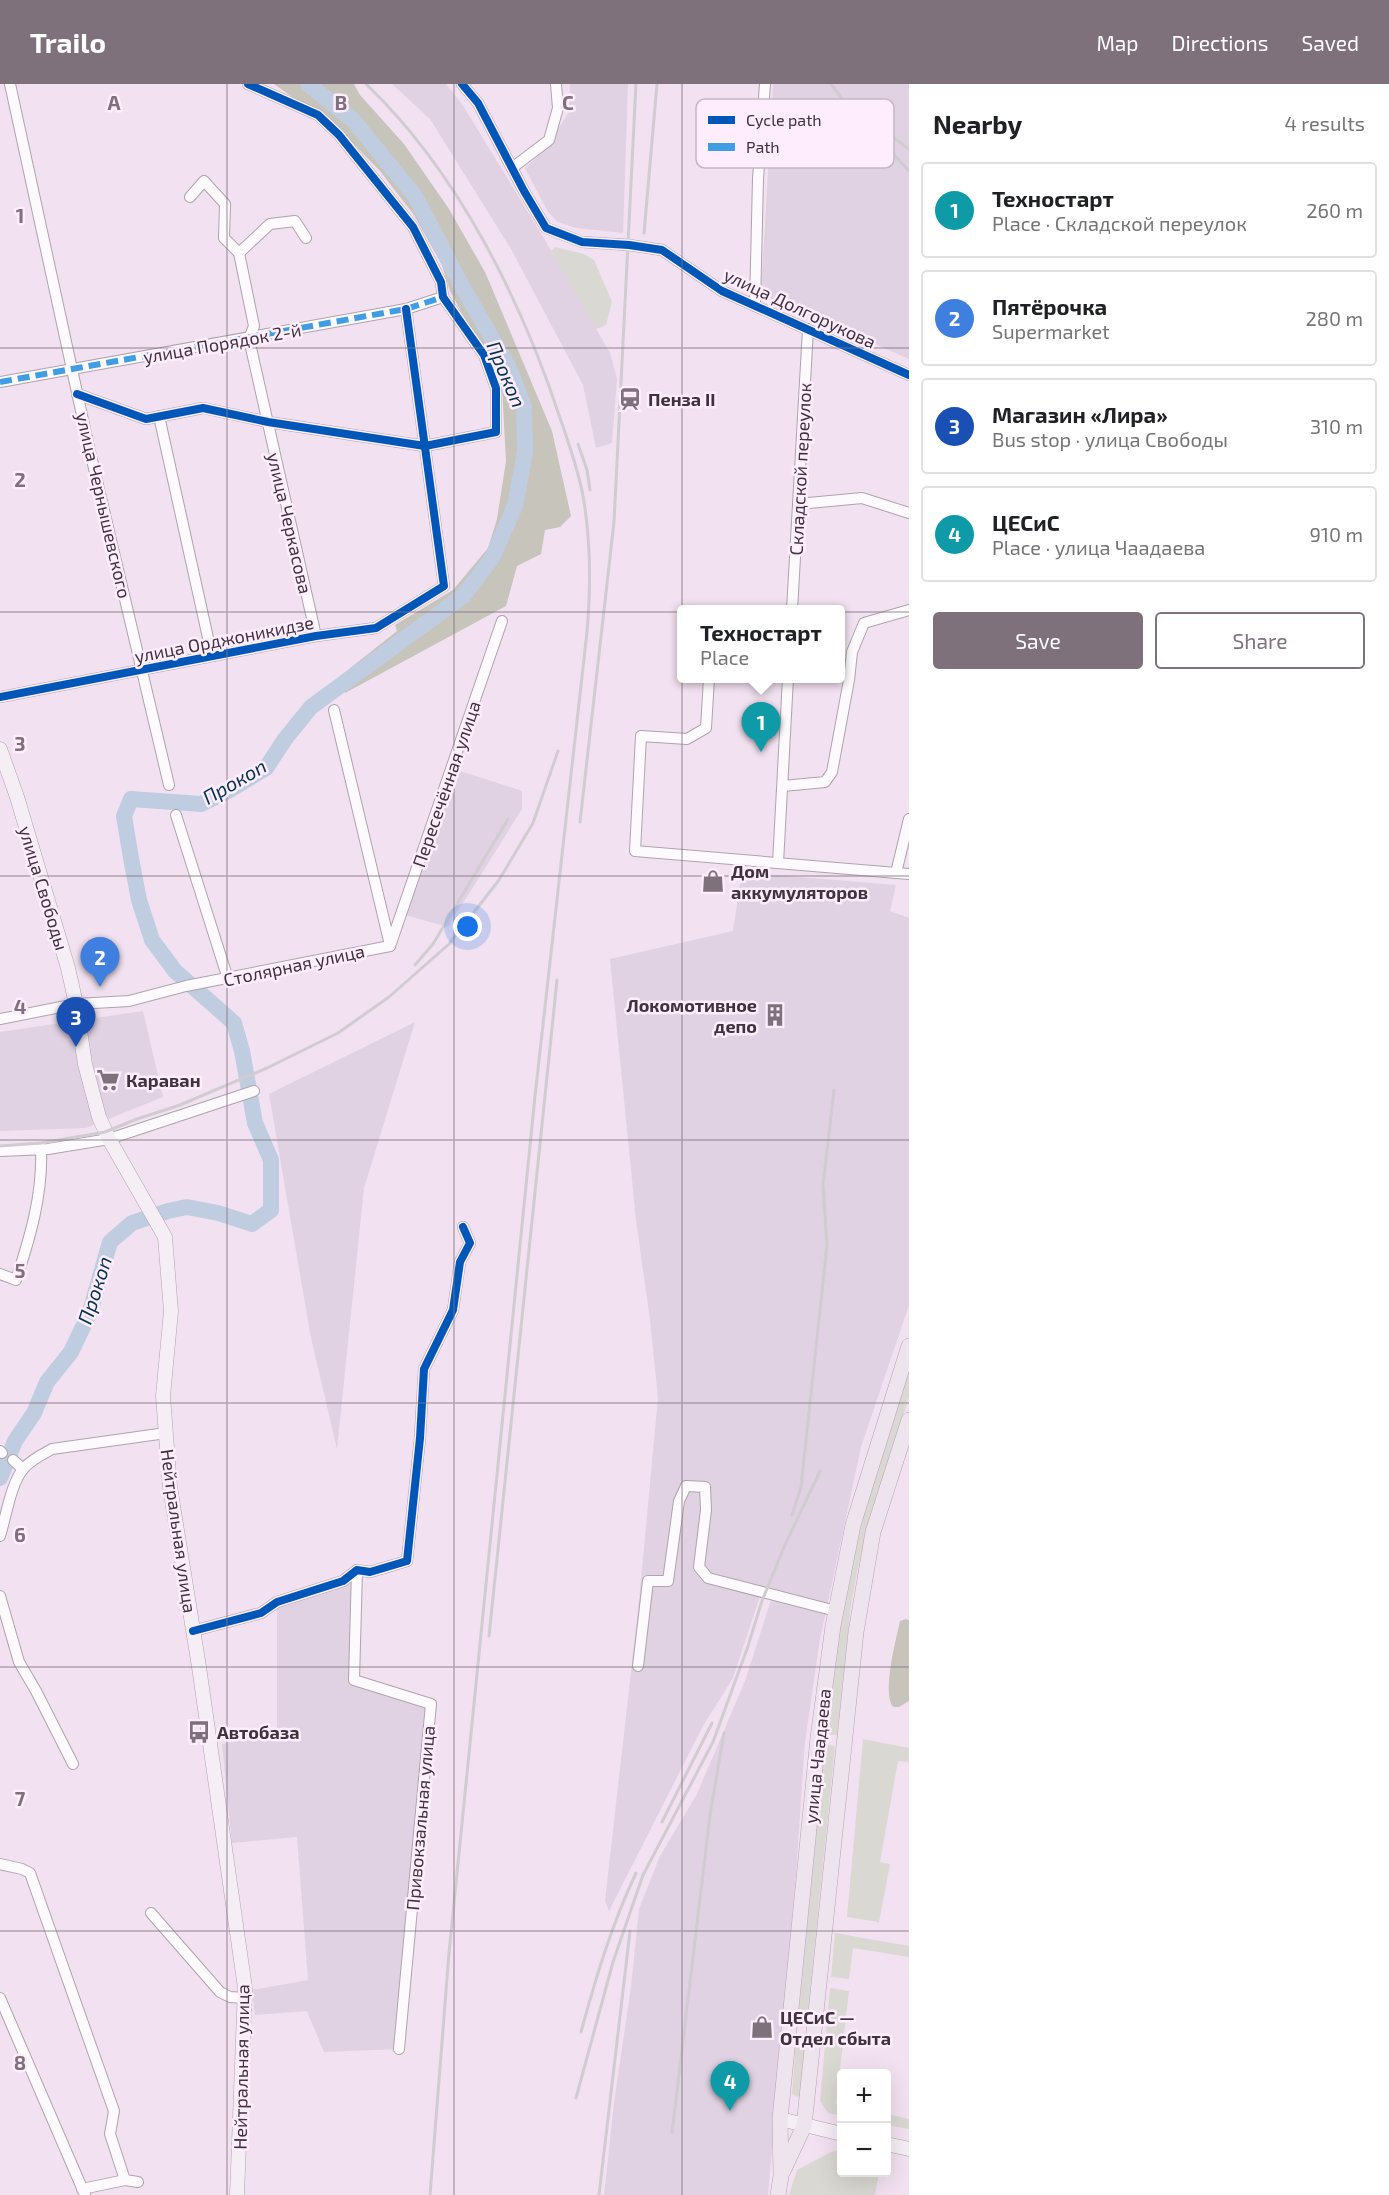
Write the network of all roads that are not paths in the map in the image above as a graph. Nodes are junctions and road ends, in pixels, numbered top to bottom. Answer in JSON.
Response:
{"nodes":[{"id":1,"x":10,"y":84,"type":"edge"},
{"id":2,"x":248,"y":84,"type":"edge"},
{"id":3,"x":462,"y":84,"type":"edge"},
{"id":4,"x":556,"y":84,"type":"edge"},
{"id":5,"x":765,"y":84,"type":"edge"},
{"id":6,"x":764,"y":99,"type":"edge"},
{"id":7,"x":512,"y":168,"type":"junction"},
{"id":8,"x":759,"y":168,"type":"edge"},
{"id":9,"x":190,"y":197,"type":"dead end"},
{"id":10,"x":306,"y":238,"type":"dead end"},
{"id":11,"x":239,"y":253,"type":"junction"},
{"id":12,"x":443,"y":297,"type":"junction"},
{"id":13,"x":755,"y":306,"type":"junction"},
{"id":14,"x":406,"y":309,"type":"junction"},
{"id":15,"x":808,"y":330,"type":"junction"},
{"id":16,"x":249,"y":339,"type":"junction"},
{"id":17,"x":72,"y":369,"type":"junction"},
{"id":18,"x":909,"y":375,"type":"edge"},
{"id":19,"x":0,"y":382,"type":"edge"},
{"id":20,"x":77,"y":394,"type":"junction"},
{"id":21,"x":159,"y":416,"type":"junction"},
{"id":22,"x":268,"y":422,"type":"junction"},
{"id":23,"x":425,"y":446,"type":"junction"},
{"id":24,"x":798,"y":504,"type":"junction"},
{"id":25,"x":909,"y":513,"type":"edge"},
{"id":26,"x":792,"y":605,"type":"edge"},
{"id":27,"x":909,"y":610,"type":"edge"},
{"id":28,"x":502,"y":621,"type":"dead end"},
{"id":29,"x":316,"y":636,"type":"junction"},
{"id":30,"x":212,"y":656,"type":"junction"},
{"id":31,"x":143,"y":670,"type":"junction"},
{"id":32,"x":709,"y":683,"type":"edge"},
{"id":33,"x":789,"y":683,"type":"edge"},
{"id":34,"x":0,"y":697,"type":"edge"},
{"id":35,"x":334,"y":710,"type":"dead end"},
{"id":36,"x":0,"y":749,"type":"edge"},
{"id":37,"x":170,"y":785,"type":"dead end"},
{"id":38,"x":783,"y":786,"type":"junction"},
{"id":39,"x":176,"y":815,"type":"dead end"},
{"id":40,"x":909,"y":819,"type":"edge"},
{"id":41,"x":778,"y":863,"type":"junction"},
{"id":42,"x":896,"y":873,"type":"junction"},
{"id":43,"x":909,"y":874,"type":"edge"},
{"id":44,"x":390,"y":946,"type":"junction"},
{"id":45,"x":228,"y":979,"type":"junction"},
{"id":46,"x":76,"y":1004,"type":"junction"},
{"id":47,"x":0,"y":1019,"type":"edge"},
{"id":48,"x":85,"y":1064,"type":"joint"},
{"id":49,"x":254,"y":1091,"type":"dead end"},
{"id":50,"x":109,"y":1139,"type":"junction"},
{"id":51,"x":41,"y":1149,"type":"junction"},
{"id":52,"x":0,"y":1151,"type":"edge"},
{"id":53,"x":463,"y":1227,"type":"dead end"},
{"id":54,"x":0,"y":1274,"type":"edge"},
{"id":55,"x":909,"y":1346,"type":"edge"},
{"id":56,"x":909,"y":1420,"type":"edge"},
{"id":57,"x":166,"y":1433,"type":"junction"},
{"id":58,"x":13,"y":1460,"type":"dead end"},
{"id":59,"x":23,"y":1468,"type":"junction"},
{"id":60,"x":0,"y":1536,"type":"edge"},
{"id":61,"x":357,"y":1570,"type":"junction"},
{"id":62,"x":0,"y":1596,"type":"edge"},
{"id":63,"x":836,"y":1611,"type":"junction"},
{"id":64,"x":193,"y":1630,"type":"junction"},
{"id":65,"x":638,"y":1666,"type":"dead end"},
{"id":66,"x":73,"y":1764,"type":"dead end"},
{"id":67,"x":0,"y":1864,"type":"edge"},
{"id":68,"x":151,"y":1913,"type":"dead end"},
{"id":69,"x":0,"y":1998,"type":"edge"},
{"id":70,"x":244,"y":1998,"type":"junction"},
{"id":71,"x":399,"y":2049,"type":"dead end"},
{"id":72,"x":780,"y":2119,"type":"junction"},
{"id":73,"x":804,"y":2126,"type":"junction"},
{"id":74,"x":837,"y":2133,"type":"edge"},
{"id":75,"x":891,"y":2145,"type":"edge"},
{"id":76,"x":909,"y":2149,"type":"edge"},
{"id":77,"x":781,"y":2176,"type":"junction"},
{"id":78,"x":125,"y":2180,"type":"junction"},
{"id":79,"x":138,"y":2182,"type":"dead end"},
{"id":80,"x":83,"y":2192,"type":"edge"},
{"id":81,"x":237,"y":2195,"type":"edge"},
{"id":82,"x":778,"y":2195,"type":"edge"}],
"edges":[{"from":1,"to":17,"type":"street","name":"улица Чернышевского"},
{"from":2,"to":12,"type":"street"},
{"from":3,"to":7,"type":"street"},
{"from":4,"to":7,"type":"street"},
{"from":5,"to":6,"type":"street"},
{"from":7,"to":13,"type":"street","name":"улица Долгорукова"},
{"from":8,"to":13,"type":"street"},
{"from":9,"to":11,"type":"street"},
{"from":10,"to":11,"type":"street"},
{"from":11,"to":16,"type":"street","name":"улица Черкасова"},
{"from":12,"to":14,"type":"street","name":"улица Порядок 2-й"},
{"from":12,"to":23,"type":"street"},
{"from":13,"to":15,"type":"street","name":"улица Долгорукова"},
{"from":14,"to":16,"type":"street","name":"улица Порядок 2-й"},
{"from":14,"to":23,"type":"street"},
{"from":15,"to":18,"type":"street","name":"улица Долгорукова"},
{"from":15,"to":24,"type":"street","name":"Складской переулок"},
{"from":16,"to":17,"type":"street","name":"улица Порядок 2-й"},
{"from":16,"to":22,"type":"street","name":"улица Черкасова"},
{"from":17,"to":19,"type":"street","name":"улица Порядок 2-й"},
{"from":17,"to":20,"type":"street","name":"улица Чернышевского"},
{"from":20,"to":21,"type":"street"},
{"from":20,"to":31,"type":"street","name":"улица Чернышевского"},
{"from":21,"to":22,"type":"street"},
{"from":21,"to":30,"type":"street"},
{"from":22,"to":23,"type":"street"},
{"from":22,"to":29,"type":"street","name":"улица Черкасова"},
{"from":23,"to":29,"type":"street","name":"улица Орджоникидзе"},
{"from":24,"to":25,"type":"street"},
{"from":24,"to":26,"type":"street","name":"Складской переулок"},
{"from":27,"to":38,"type":"street"},
{"from":28,"to":44,"type":"street","name":"Пересечённая улица"},
{"from":29,"to":30,"type":"street","name":"улица Орджоникидзе"},
{"from":30,"to":31,"type":"street","name":"улица Орджоникидзе"},
{"from":31,"to":34,"type":"street","name":"улица Орджоникидзе"},
{"from":31,"to":37,"type":"street","name":"улица Чернышевского"},
{"from":32,"to":41,"type":"street"},
{"from":33,"to":38,"type":"street"},
{"from":35,"to":44,"type":"street"},
{"from":36,"to":46,"type":"main road","name":"улица Свободы"},
{"from":38,"to":41,"type":"street"},
{"from":39,"to":45,"type":"street"},
{"from":40,"to":42,"type":"street"},
{"from":41,"to":42,"type":"street"},
{"from":42,"to":43,"type":"street"},
{"from":44,"to":45,"type":"street","name":"Столярная улица"},
{"from":45,"to":46,"type":"street","name":"Столярная улица"},
{"from":46,"to":47,"type":"street"},
{"from":46,"to":48,"type":"main road","name":"улица Свободы"},
{"from":48,"to":50,"type":"main road","name":"Нейтральная улица"},
{"from":49,"to":50,"type":"street"},
{"from":50,"to":51,"type":"street"},
{"from":50,"to":57,"type":"main road","name":"Нейтральная улица"},
{"from":51,"to":52,"type":"street"},
{"from":51,"to":54,"type":"street"},
{"from":53,"to":61,"type":"street"},
{"from":55,"to":63,"type":"main road","name":"улица Чаадаева"},
{"from":56,"to":73,"type":"main road","name":"улица Чаадаева"},
{"from":57,"to":59,"type":"street"},
{"from":57,"to":64,"type":"main road","name":"Нейтральная улица"},
{"from":58,"to":59,"type":"street"},
{"from":59,"to":60,"type":"street"},
{"from":61,"to":64,"type":"street"},
{"from":61,"to":71,"type":"street","name":"Привокзальная улица"},
{"from":62,"to":66,"type":"street"},
{"from":63,"to":65,"type":"street"},
{"from":63,"to":72,"type":"main road","name":"улица Чаадаева"},
{"from":64,"to":70,"type":"main road","name":"Нейтральная улица"},
{"from":67,"to":78,"type":"street"},
{"from":68,"to":70,"type":"street"},
{"from":69,"to":80,"type":"street"},
{"from":70,"to":81,"type":"main road","name":"Нейтральная улица"},
{"from":72,"to":73,"type":"main road"},
{"from":72,"to":77,"type":"main road","name":"улица Чаадаева"},
{"from":73,"to":74,"type":"main road"},
{"from":73,"to":77,"type":"main road","name":"улица Чаадаева"},
{"from":75,"to":76,"type":"main road"},
{"from":77,"to":82,"type":"main road","name":"улица Чаадаева"},
{"from":78,"to":79,"type":"street"},
{"from":78,"to":80,"type":"street"}]}
